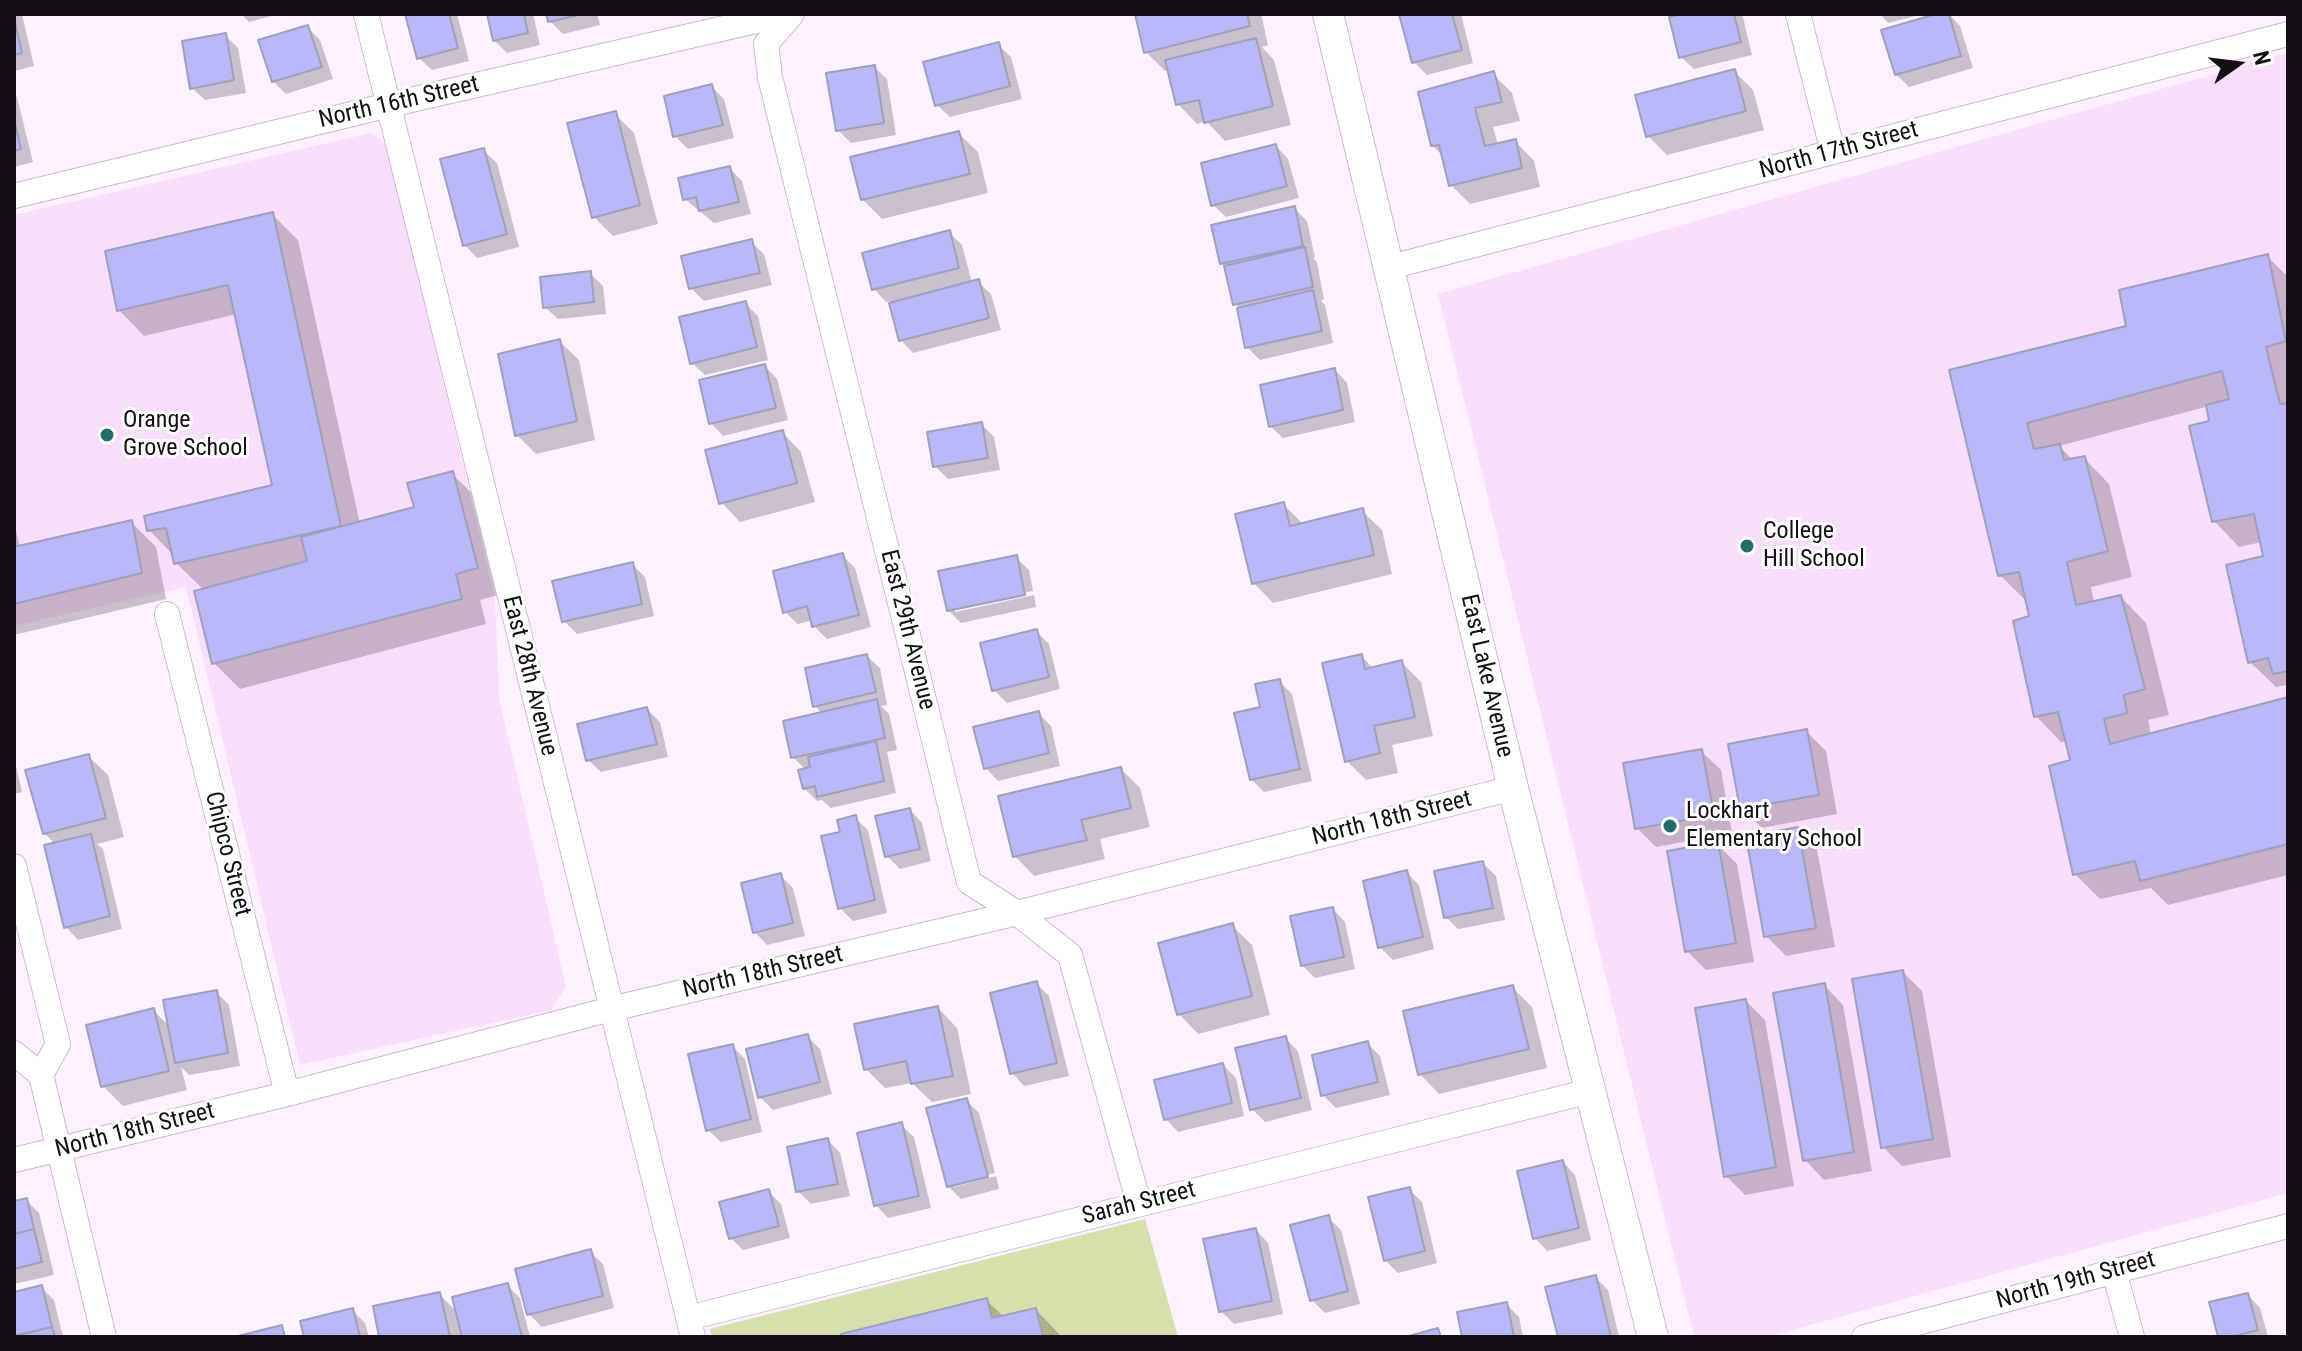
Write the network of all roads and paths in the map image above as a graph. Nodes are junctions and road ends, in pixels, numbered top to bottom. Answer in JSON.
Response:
{"nodes":[{"id":1,"x":366,"y":14,"type":"edge"},
{"id":2,"x":786,"y":14,"type":"edge"},
{"id":3,"x":792,"y":14,"type":"edge"},
{"id":4,"x":1328,"y":14,"type":"edge"},
{"id":5,"x":1798,"y":14,"type":"edge"},
{"id":6,"x":2282,"y":28,"type":"edge"},
{"id":7,"x":389,"y":105,"type":"junction"},
{"id":8,"x":1833,"y":152,"type":"junction"},
{"id":9,"x":14,"y":196,"type":"edge"},
{"id":10,"x":1390,"y":267,"type":"junction"},
{"id":11,"x":167,"y":614,"type":"dead end"},
{"id":12,"x":1513,"y":788,"type":"junction"},
{"id":13,"x":14,"y":866,"type":"edge"},
{"id":14,"x":1017,"y":913,"type":"junction"},
{"id":15,"x":611,"y":1009,"type":"junction"},
{"id":16,"x":14,"y":1053,"type":"edge"},
{"id":17,"x":41,"y":1075,"type":"junction"},
{"id":18,"x":1590,"y":1091,"type":"junction"},
{"id":19,"x":287,"y":1094,"type":"junction"},
{"id":20,"x":59,"y":1149,"type":"junction"},
{"id":21,"x":14,"y":1160,"type":"edge"},
{"id":22,"x":1139,"y":1204,"type":"junction"},
{"id":23,"x":2288,"y":1226,"type":"edge"},
{"id":24,"x":2114,"y":1271,"type":"junction"},
{"id":25,"x":690,"y":1328,"type":"edge"},
{"id":26,"x":104,"y":1337,"type":"edge"},
{"id":27,"x":1653,"y":1337,"type":"edge"},
{"id":28,"x":1864,"y":1337,"type":"edge"},
{"id":29,"x":2132,"y":1337,"type":"edge"}],
"edges":[{"from":1,"to":7,"type":"street","name":"East 28th Avenue"},
{"from":2,"to":7,"type":"street","name":"North 16th Street"},
{"from":3,"to":14,"type":"street","name":"East 29th Avenue"},
{"from":4,"to":10,"type":"street","name":"East Lake Avenue"},
{"from":5,"to":8,"type":"street"},
{"from":6,"to":8,"type":"street","name":"North 17th Street"},
{"from":7,"to":9,"type":"street","name":"North 16th Street"},
{"from":7,"to":15,"type":"street","name":"East 28th Avenue"},
{"from":8,"to":10,"type":"street","name":"North 17th Street"},
{"from":10,"to":12,"type":"street","name":"East Lake Avenue"},
{"from":11,"to":19,"type":"street","name":"Chipco Street"},
{"from":12,"to":14,"type":"street","name":"North 18th Street"},
{"from":12,"to":18,"type":"street","name":"East Lake Avenue"},
{"from":13,"to":17,"type":"street"},
{"from":14,"to":15,"type":"street","name":"North 18th Street"},
{"from":14,"to":22,"type":"street","name":"East 29th Avenue"},
{"from":15,"to":19,"type":"street","name":"North 18th Street"},
{"from":15,"to":25,"type":"street","name":"East 28th Avenue"},
{"from":16,"to":17,"type":"street"},
{"from":17,"to":20,"type":"street"},
{"from":18,"to":22,"type":"street","name":"Sarah Street"},
{"from":18,"to":27,"type":"street","name":"East Lake Avenue"},
{"from":19,"to":20,"type":"street","name":"North 18th Street"},
{"from":20,"to":21,"type":"street","name":"North 18th Street"},
{"from":20,"to":26,"type":"street"},
{"from":22,"to":25,"type":"street","name":"Sarah Street"},
{"from":23,"to":24,"type":"street","name":"North 19th Street"},
{"from":24,"to":28,"type":"street","name":"North 19th Street"},
{"from":24,"to":29,"type":"street"}]}
